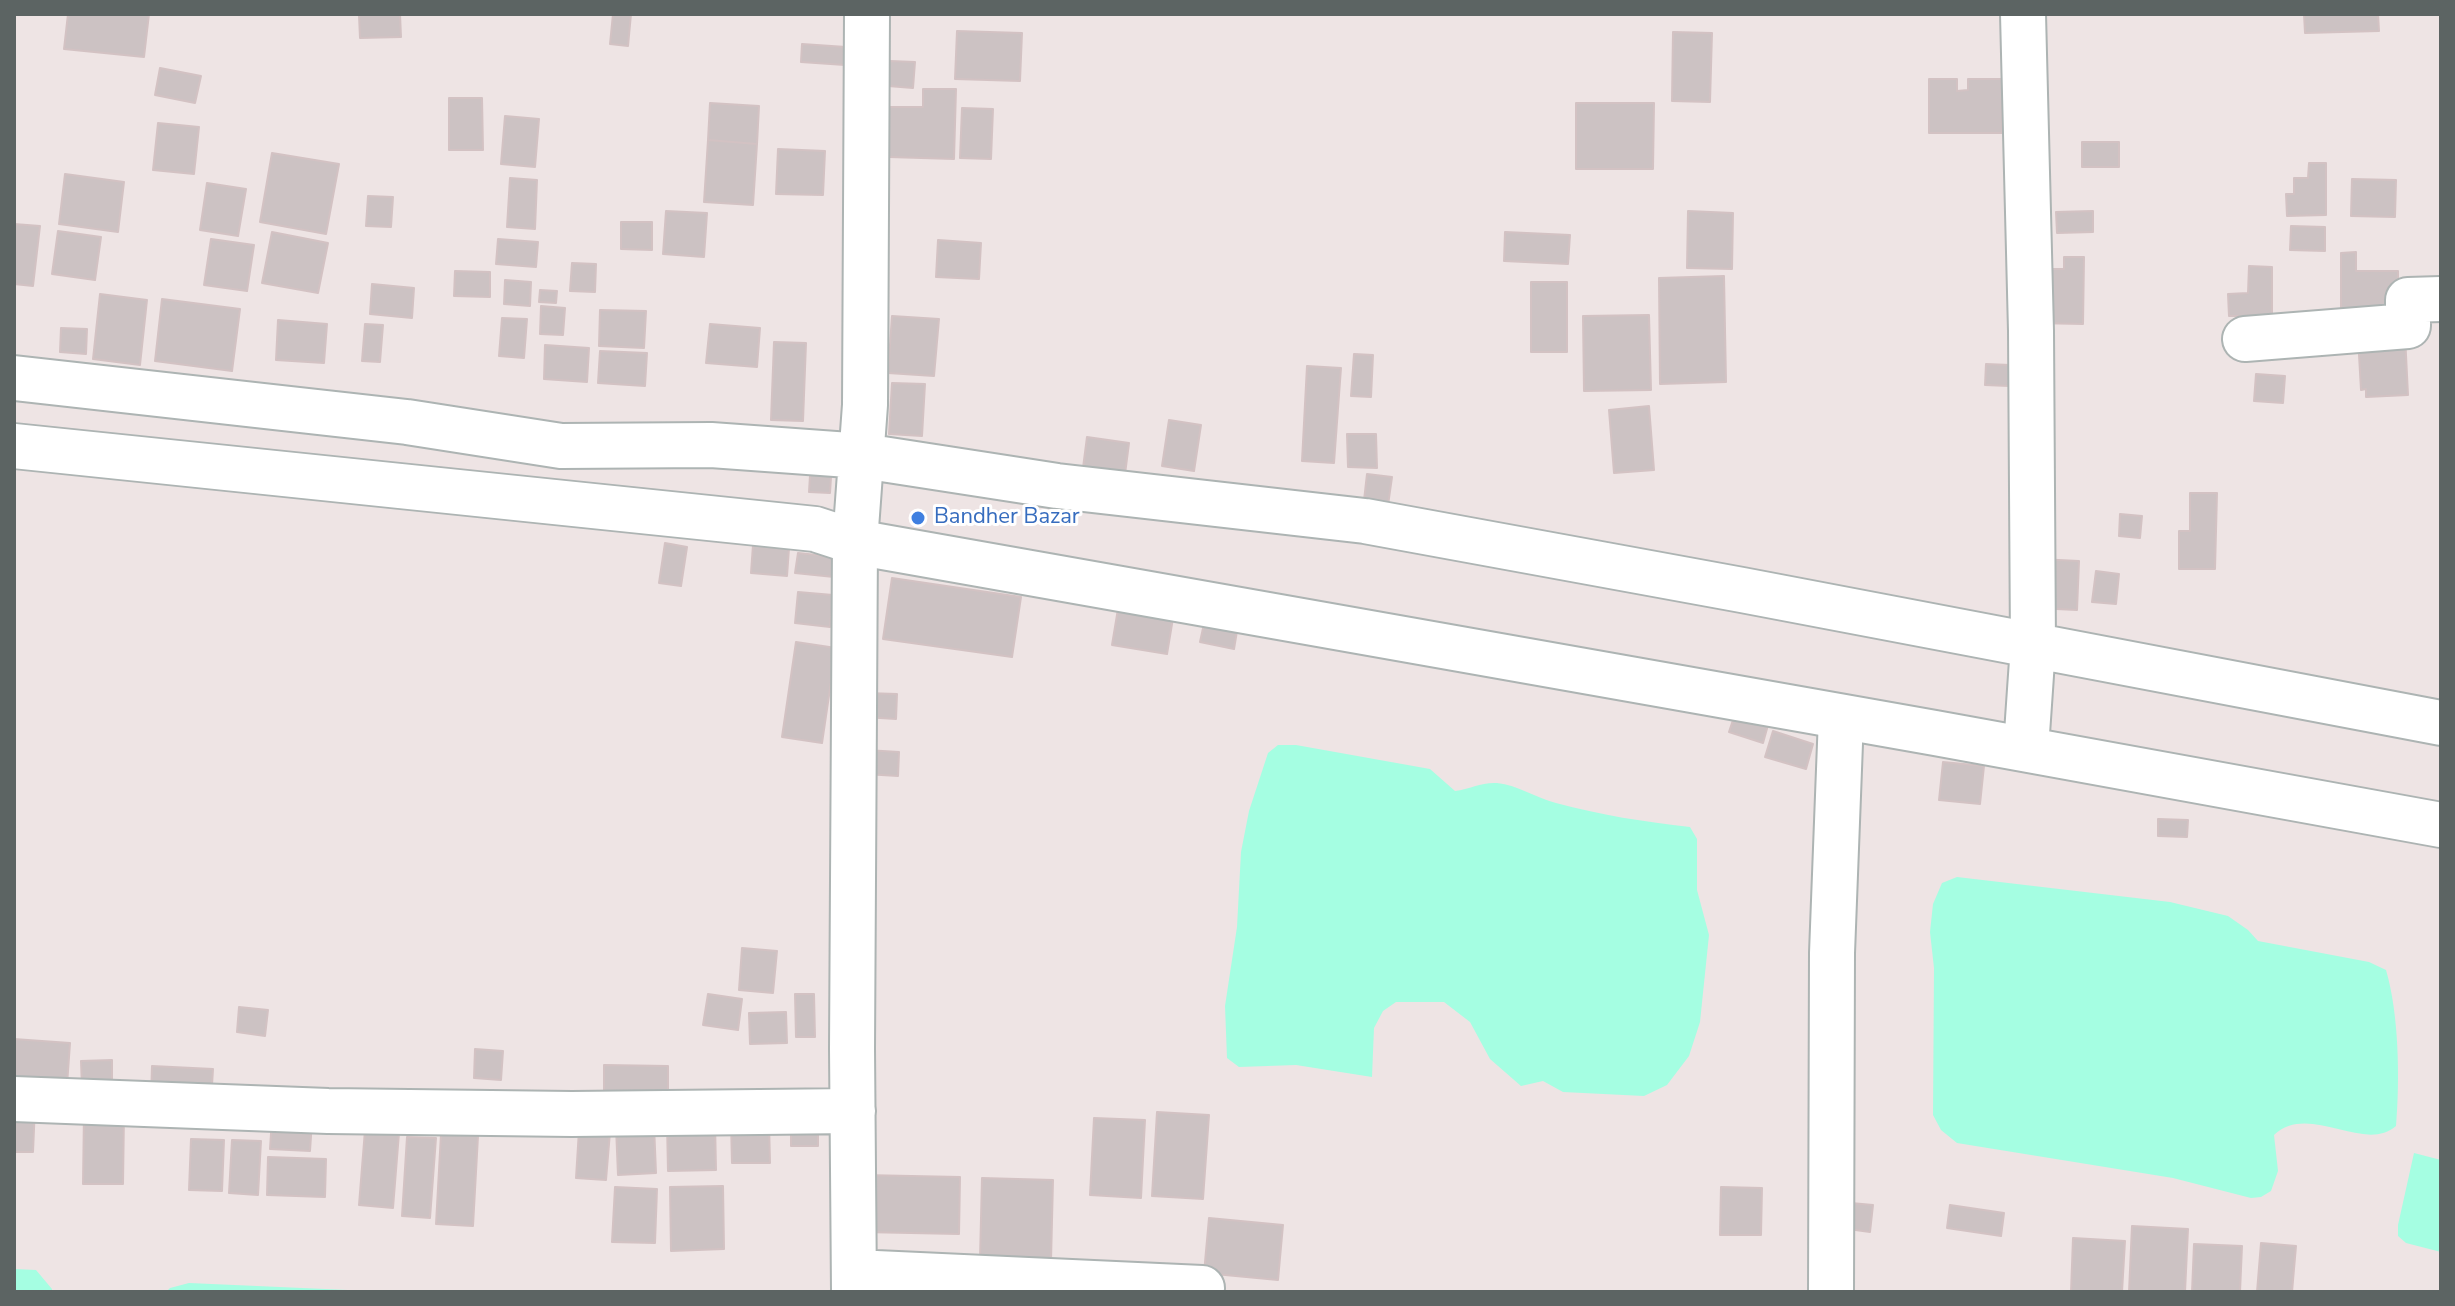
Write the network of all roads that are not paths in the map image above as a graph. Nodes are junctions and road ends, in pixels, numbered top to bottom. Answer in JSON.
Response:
{"nodes":[{"id":1,"x":867,"y":14,"type":"edge"},
{"id":2,"x":2023,"y":14,"type":"edge"},
{"id":3,"x":2441,"y":299,"type":"edge"},
{"id":4,"x":2245,"y":339,"type":"dead end"},
{"id":5,"x":14,"y":378,"type":"edge"},
{"id":6,"x":14,"y":446,"type":"edge"},
{"id":7,"x":863,"y":456,"type":"junction"},
{"id":8,"x":855,"y":542,"type":"junction"},
{"id":9,"x":2033,"y":646,"type":"junction"},
{"id":10,"x":1841,"y":717,"type":"junction"},
{"id":11,"x":2441,"y":723,"type":"edge"},
{"id":12,"x":2026,"y":748,"type":"junction"},
{"id":13,"x":2441,"y":825,"type":"edge"},
{"id":14,"x":14,"y":1099,"type":"edge"},
{"id":15,"x":853,"y":1111,"type":"junction"},
{"id":16,"x":854,"y":1282,"type":"edge"},
{"id":17,"x":1202,"y":1288,"type":"dead end"},
{"id":18,"x":1831,"y":1292,"type":"edge"}],
"edges":[{"from":1,"to":7,"type":"street"},
{"from":2,"to":9,"type":"street"},
{"from":3,"to":4,"type":"street"},
{"from":5,"to":7,"type":"street"},
{"from":6,"to":8,"type":"street"},
{"from":7,"to":8,"type":"street"},
{"from":7,"to":9,"type":"street"},
{"from":8,"to":10,"type":"street"},
{"from":8,"to":15,"type":"street"},
{"from":9,"to":11,"type":"street"},
{"from":9,"to":12,"type":"street"},
{"from":10,"to":12,"type":"street"},
{"from":10,"to":18,"type":"street"},
{"from":12,"to":13,"type":"street"},
{"from":14,"to":15,"type":"street"},
{"from":15,"to":16,"type":"street"},
{"from":16,"to":17,"type":"street"}]}
